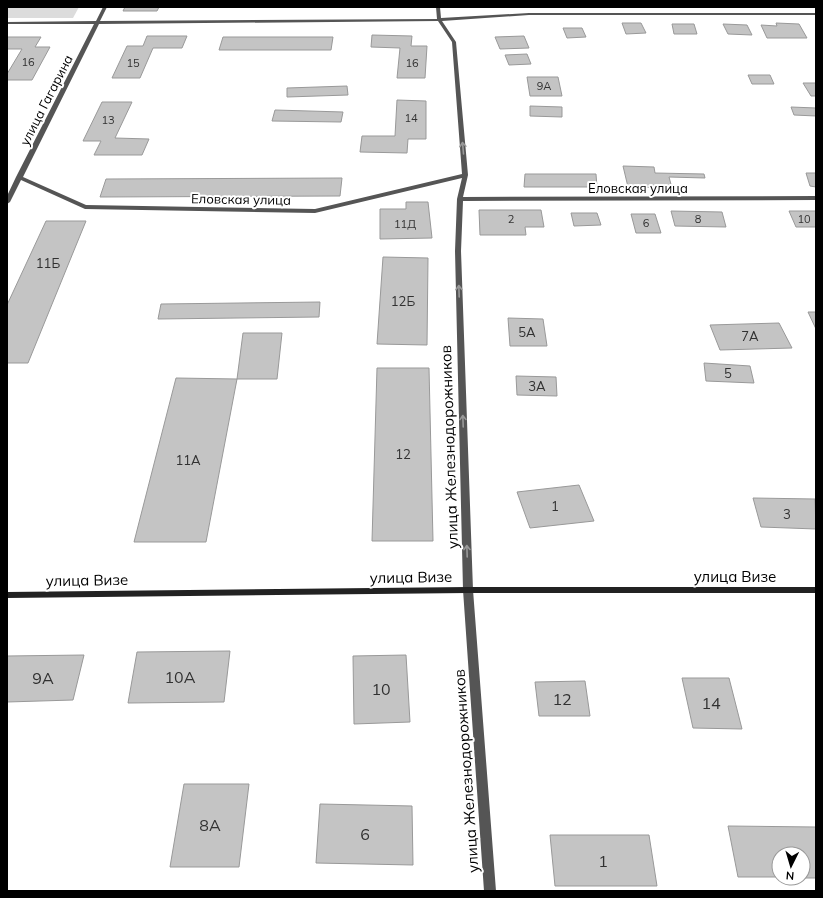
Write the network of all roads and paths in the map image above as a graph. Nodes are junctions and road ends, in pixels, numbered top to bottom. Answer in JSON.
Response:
{"nodes":[{"id":1,"x":105,"y":7,"type":"edge"},
{"id":2,"x":438,"y":7,"type":"edge"},
{"id":3,"x":816,"y":14,"type":"edge"},
{"id":4,"x":439,"y":20,"type":"junction"},
{"id":5,"x":7,"y":23,"type":"edge"},
{"id":6,"x":98,"y":23,"type":"junction"},
{"id":7,"x":465,"y":175,"type":"junction"},
{"id":8,"x":19,"y":177,"type":"junction"},
{"id":9,"x":816,"y":198,"type":"edge"},
{"id":10,"x":460,"y":199,"type":"junction"},
{"id":11,"x":7,"y":202,"type":"edge"},
{"id":12,"x":468,"y":590,"type":"junction"},
{"id":13,"x":816,"y":590,"type":"edge"},
{"id":14,"x":7,"y":595,"type":"edge"},
{"id":15,"x":490,"y":891,"type":"edge"}],
"edges":[{"from":1,"to":6,"type":"street","name":"улица Гагарина"},
{"from":2,"to":4,"type":"street","name":"улица Железнодорожников"},
{"from":3,"to":4,"type":"street"},
{"from":4,"to":6,"type":"street"},
{"from":7,"to":4,"type":"street","name":"улица Железнодорожников","one_way":true},
{"from":5,"to":6,"type":"street"},
{"from":6,"to":8,"type":"street","name":"улица Гагарина"},
{"from":7,"to":8,"type":"street","name":"Еловская улица"},
{"from":7,"to":10,"type":"street","name":"улица Железнодорожников"},
{"from":8,"to":11,"type":"street","name":"улица Гагарина"},
{"from":9,"to":10,"type":"street","name":"Еловская улица"},
{"from":12,"to":10,"type":"street","name":"улица Железнодорожников","one_way":true},
{"from":12,"to":13,"type":"street","name":"улица Визе"},
{"from":12,"to":14,"type":"street","name":"улица Визе"},
{"from":12,"to":15,"type":"street","name":"улица Железнодорожников"}]}
